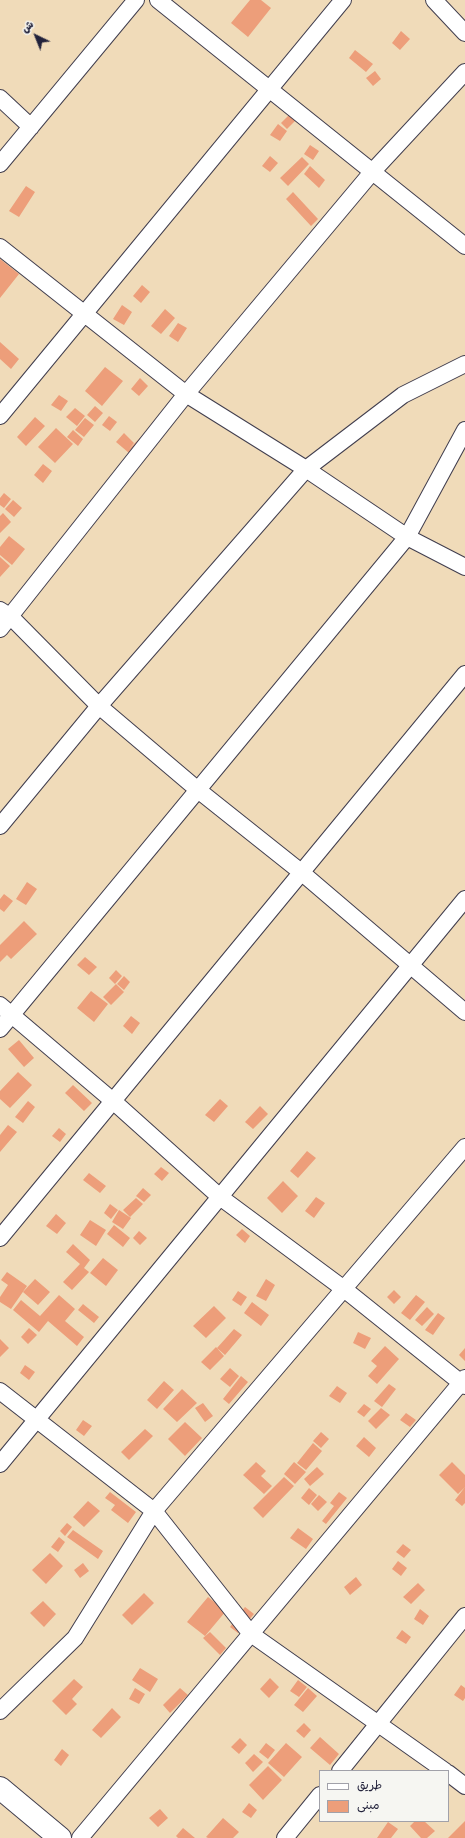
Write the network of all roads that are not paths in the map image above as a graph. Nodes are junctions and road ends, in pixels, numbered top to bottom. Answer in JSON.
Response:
{"nodes":[{"id":1,"x":136,"y":0,"type":"edge"},
{"id":2,"x":158,"y":0,"type":"edge"},
{"id":3,"x":342,"y":0,"type":"edge"},
{"id":4,"x":434,"y":0,"type":"edge"},
{"id":5,"x":465,"y":33,"type":"edge"},
{"id":6,"x":465,"y":72,"type":"edge"},
{"id":7,"x":269,"y":88,"type":"junction"},
{"id":8,"x":0,"y":98,"type":"edge"},
{"id":9,"x":31,"y":127,"type":"junction"},
{"id":10,"x":0,"y":164,"type":"edge"},
{"id":11,"x":373,"y":172,"type":"junction"},
{"id":12,"x":465,"y":246,"type":"edge"},
{"id":13,"x":0,"y":247,"type":"edge"},
{"id":14,"x":84,"y":314,"type":"junction"},
{"id":15,"x":465,"y":364,"type":"edge"},
{"id":16,"x":186,"y":394,"type":"junction"},
{"id":17,"x":0,"y":416,"type":"edge"},
{"id":18,"x":465,"y":430,"type":"edge"},
{"id":19,"x":306,"y":469,"type":"junction"},
{"id":20,"x":407,"y":536,"type":"junction"},
{"id":21,"x":465,"y":566,"type":"edge"},
{"id":22,"x":5,"y":613,"type":"edge"},
{"id":23,"x":0,"y":629,"type":"edge"},
{"id":24,"x":465,"y":674,"type":"edge"},
{"id":25,"x":99,"y":706,"type":"junction"},
{"id":26,"x":198,"y":790,"type":"junction"},
{"id":27,"x":0,"y":826,"type":"edge"},
{"id":28,"x":301,"y":872,"type":"junction"},
{"id":29,"x":465,"y":899,"type":"edge"},
{"id":30,"x":410,"y":966,"type":"junction"},
{"id":31,"x":6,"y":1010,"type":"edge"},
{"id":32,"x":465,"y":1012,"type":"edge"},
{"id":33,"x":0,"y":1029,"type":"edge"},
{"id":34,"x":113,"y":1101,"type":"junction"},
{"id":35,"x":465,"y":1147,"type":"edge"},
{"id":36,"x":220,"y":1197,"type":"junction"},
{"id":37,"x":0,"y":1238,"type":"edge"},
{"id":38,"x":344,"y":1289,"type":"junction"},
{"id":39,"x":464,"y":1382,"type":"edge"},
{"id":40,"x":0,"y":1391,"type":"edge"},
{"id":41,"x":36,"y":1420,"type":"junction"},
{"id":42,"x":0,"y":1464,"type":"edge"},
{"id":43,"x":154,"y":1511,"type":"junction"},
{"id":44,"x":465,"y":1616,"type":"edge"},
{"id":45,"x":251,"y":1634,"type":"junction"},
{"id":46,"x":0,"y":1711,"type":"edge"},
{"id":47,"x":378,"y":1723,"type":"junction"},
{"id":48,"x":341,"y":1770,"type":"edge"},
{"id":49,"x":444,"y":1770,"type":"edge"},
{"id":50,"x":449,"y":1774,"type":"edge"},
{"id":51,"x":465,"y":1786,"type":"edge"},
{"id":52,"x":0,"y":1788,"type":"edge"},
{"id":53,"x":319,"y":1796,"type":"edge"},
{"id":54,"x":60,"y":1838,"type":"edge"},
{"id":55,"x":80,"y":1838,"type":"edge"},
{"id":56,"x":285,"y":1838,"type":"edge"}],
"edges":[{"from":1,"to":9,"type":"street"},
{"from":2,"to":7,"type":"street"},
{"from":3,"to":7,"type":"street"},
{"from":4,"to":5,"type":"street"},
{"from":6,"to":11,"type":"street"},
{"from":7,"to":11,"type":"street"},
{"from":7,"to":14,"type":"street"},
{"from":8,"to":9,"type":"street"},
{"from":9,"to":10,"type":"street"},
{"from":11,"to":12,"type":"street"},
{"from":11,"to":16,"type":"street"},
{"from":13,"to":14,"type":"street"},
{"from":14,"to":16,"type":"street"},
{"from":14,"to":17,"type":"street"},
{"from":15,"to":19,"type":"street"},
{"from":16,"to":19,"type":"street"},
{"from":16,"to":22,"type":"street"},
{"from":18,"to":20,"type":"street"},
{"from":19,"to":20,"type":"street"},
{"from":19,"to":25,"type":"street"},
{"from":20,"to":21,"type":"street"},
{"from":20,"to":26,"type":"street"},
{"from":22,"to":23,"type":"street"},
{"from":22,"to":25,"type":"street"},
{"from":24,"to":28,"type":"street"},
{"from":25,"to":26,"type":"street"},
{"from":25,"to":27,"type":"street"},
{"from":26,"to":28,"type":"street"},
{"from":26,"to":31,"type":"street"},
{"from":28,"to":30,"type":"street"},
{"from":28,"to":34,"type":"street"},
{"from":29,"to":30,"type":"street"},
{"from":30,"to":32,"type":"street"},
{"from":30,"to":36,"type":"street"},
{"from":31,"to":33,"type":"street"},
{"from":31,"to":34,"type":"street"},
{"from":34,"to":36,"type":"street"},
{"from":34,"to":37,"type":"street"},
{"from":35,"to":38,"type":"street"},
{"from":36,"to":38,"type":"street"},
{"from":36,"to":41,"type":"street"},
{"from":38,"to":39,"type":"street"},
{"from":38,"to":43,"type":"street"},
{"from":39,"to":45,"type":"street"},
{"from":40,"to":41,"type":"street"},
{"from":41,"to":42,"type":"street"},
{"from":41,"to":43,"type":"street"},
{"from":43,"to":45,"type":"street"},
{"from":43,"to":46,"type":"street"},
{"from":44,"to":47,"type":"street"},
{"from":45,"to":47,"type":"street"},
{"from":45,"to":55,"type":"street"},
{"from":47,"to":48,"type":"street"},
{"from":47,"to":49,"type":"street"},
{"from":50,"to":51,"type":"street"},
{"from":52,"to":54,"type":"street"},
{"from":53,"to":56,"type":"street"}]}
